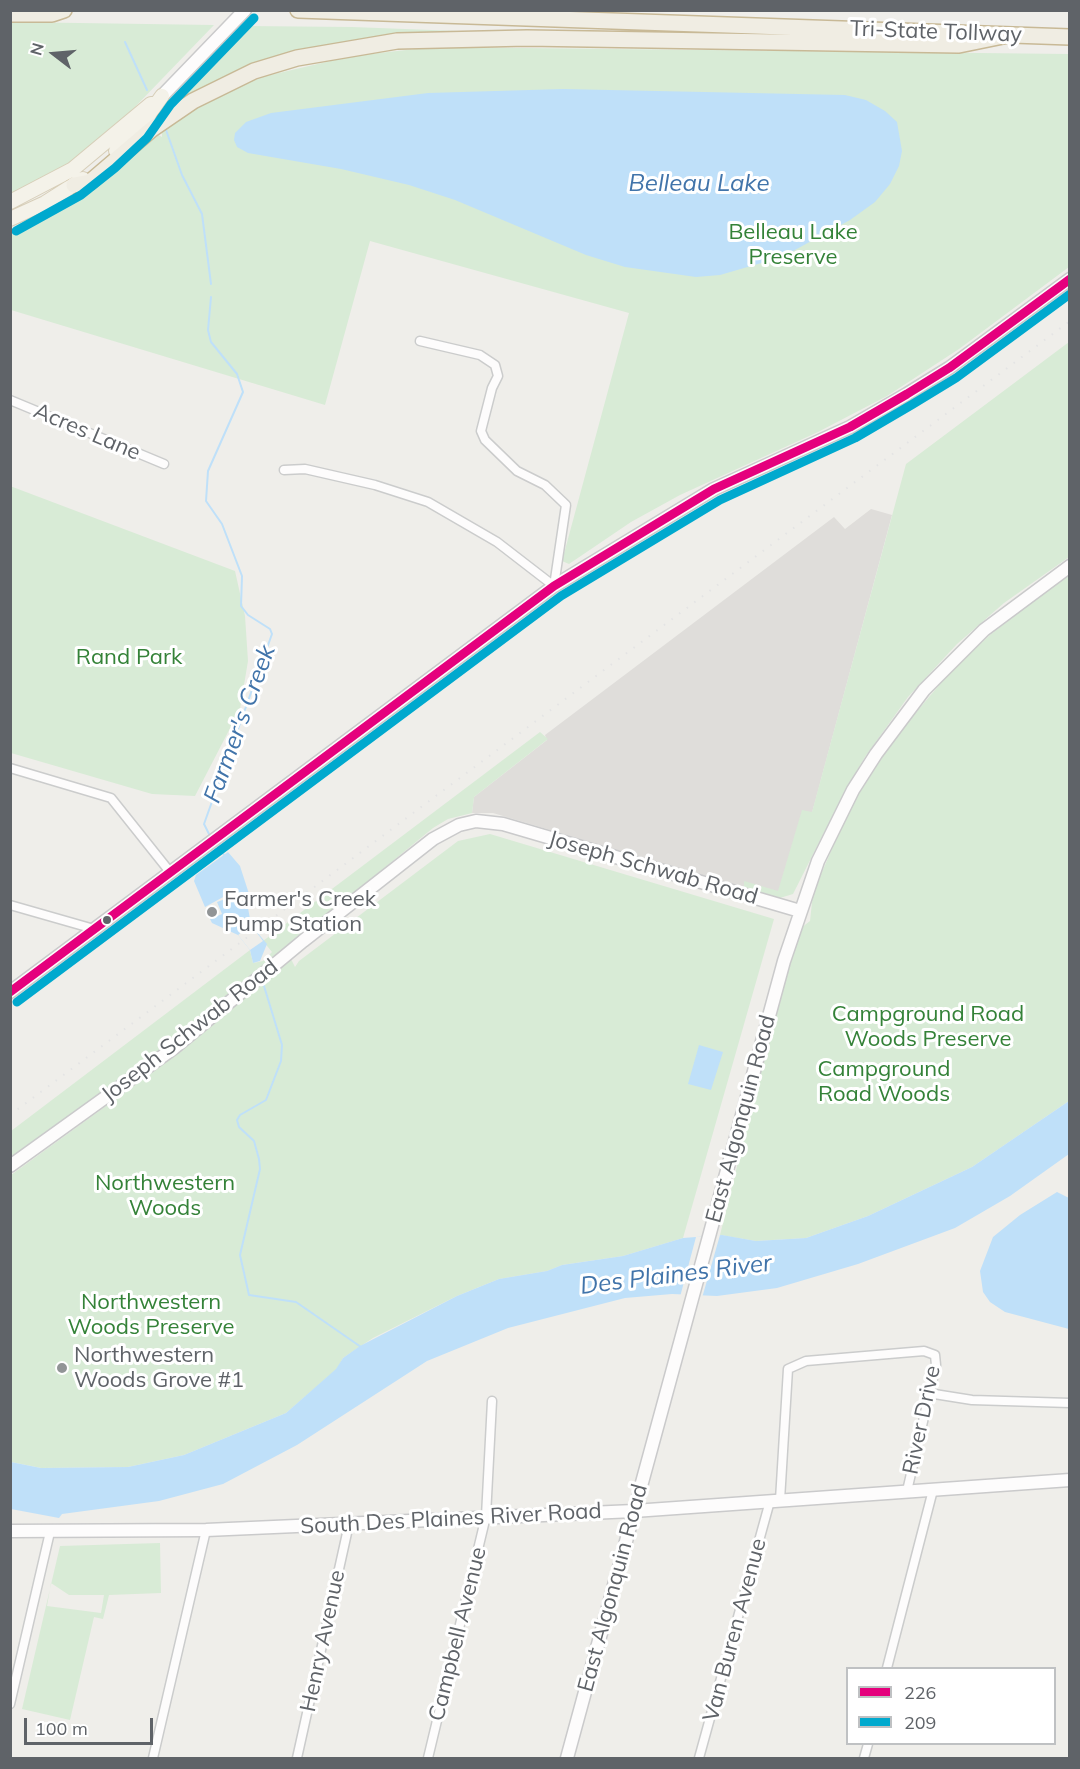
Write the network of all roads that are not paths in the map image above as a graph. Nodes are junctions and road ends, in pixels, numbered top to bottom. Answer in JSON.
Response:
{"nodes":[{"id":1,"x":64,"y":10,"type":"edge"},
{"id":2,"x":245,"y":10,"type":"edge"},
{"id":3,"x":298,"y":10,"type":"edge"},
{"id":4,"x":10,"y":14,"type":"edge"},
{"id":5,"x":1008,"y":35,"type":"junction"},
{"id":6,"x":1070,"y":37,"type":"edge"},
{"id":7,"x":162,"y":96,"type":"junction"},
{"id":8,"x":74,"y":185,"type":"junction"},
{"id":9,"x":10,"y":202,"type":"edge"},
{"id":10,"x":12,"y":219,"type":"edge"},
{"id":11,"x":1070,"y":279,"type":"edge"},
{"id":12,"x":420,"y":341,"type":"dead end"},
{"id":13,"x":10,"y":400,"type":"edge"},
{"id":14,"x":164,"y":464,"type":"dead end"},
{"id":15,"x":284,"y":470,"type":"dead end"},
{"id":16,"x":1070,"y":566,"type":"edge"},
{"id":17,"x":554,"y":586,"type":"junction"},
{"id":18,"x":10,"y":768,"type":"edge"},
{"id":19,"x":170,"y":872,"type":"junction"},
{"id":20,"x":10,"y":905,"type":"edge"},
{"id":21,"x":800,"y":911,"type":"junction"},
{"id":22,"x":94,"y":929,"type":"junction"},
{"id":23,"x":10,"y":992,"type":"edge"},
{"id":24,"x":10,"y":1167,"type":"edge"},
{"id":25,"x":788,"y":1369,"type":"joint"},
{"id":26,"x":928,"y":1394,"type":"junction"},
{"id":27,"x":492,"y":1401,"type":"dead end"},
{"id":28,"x":1070,"y":1403,"type":"edge"},
{"id":29,"x":1070,"y":1480,"type":"edge"},
{"id":30,"x":933,"y":1490,"type":"junction"},
{"id":31,"x":907,"y":1491,"type":"junction"},
{"id":32,"x":775,"y":1501,"type":"junction"},
{"id":33,"x":634,"y":1511,"type":"junction"},
{"id":34,"x":486,"y":1516,"type":"junction"},
{"id":35,"x":349,"y":1524,"type":"junction"},
{"id":36,"x":206,"y":1530,"type":"junction"},
{"id":37,"x":10,"y":1531,"type":"edge"},
{"id":38,"x":50,"y":1532,"type":"junction"},
{"id":39,"x":887,"y":1667,"type":"edge"},
{"id":40,"x":10,"y":1704,"type":"edge"},
{"id":41,"x":153,"y":1758,"type":"edge"},
{"id":42,"x":297,"y":1758,"type":"edge"},
{"id":43,"x":428,"y":1758,"type":"edge"},
{"id":44,"x":567,"y":1758,"type":"edge"},
{"id":45,"x":699,"y":1758,"type":"edge"}],
"edges":[{"from":1,"to":4,"type":"highway"},
{"from":2,"to":7,"type":"main road"},
{"from":3,"to":5,"type":"highway","name":"Tri-State Tollway"},
{"from":5,"to":6,"type":"highway","name":"Tri-State Tollway"},
{"from":5,"to":8,"type":"highway"},
{"from":7,"to":8,"type":"main road"},
{"from":7,"to":9,"type":"main road"},
{"from":8,"to":10,"type":"main road"},
{"from":11,"to":17,"type":"main road"},
{"from":12,"to":17,"type":"street"},
{"from":13,"to":14,"type":"street","name":"Acres Lane"},
{"from":15,"to":17,"type":"street"},
{"from":16,"to":21,"type":"main road","name":"East Algonquin Road"},
{"from":17,"to":19,"type":"main road"},
{"from":18,"to":19,"type":"street"},
{"from":19,"to":22,"type":"main road"},
{"from":20,"to":22,"type":"street"},
{"from":21,"to":24,"type":"main road","name":"Joseph Schwab Road"},
{"from":21,"to":33,"type":"main road","name":"East Algonquin Road"},
{"from":22,"to":23,"type":"main road"},
{"from":25,"to":26,"type":"street","name":"River Drive"},
{"from":25,"to":32,"type":"street","name":"Van Buren Avenue"},
{"from":26,"to":28,"type":"street"},
{"from":26,"to":31,"type":"street","name":"River Drive"},
{"from":27,"to":34,"type":"street","name":"Campbell Avenue"},
{"from":29,"to":30,"type":"main road","name":"South Des Plaines River Road"},
{"from":30,"to":31,"type":"main road","name":"South Des Plaines River Road"},
{"from":30,"to":39,"type":"street"},
{"from":31,"to":32,"type":"main road","name":"South Des Plaines River Road"},
{"from":32,"to":33,"type":"main road","name":"South Des Plaines River Road"},
{"from":32,"to":45,"type":"street","name":"Van Buren Avenue"},
{"from":33,"to":34,"type":"main road","name":"South Des Plaines River Road"},
{"from":33,"to":44,"type":"main road","name":"East Algonquin Road"},
{"from":34,"to":35,"type":"main road","name":"South Des Plaines River Road"},
{"from":34,"to":43,"type":"street","name":"Campbell Avenue"},
{"from":35,"to":36,"type":"main road","name":"South Des Plaines River Road"},
{"from":35,"to":42,"type":"street","name":"Henry Avenue"},
{"from":36,"to":38,"type":"main road","name":"South Des Plaines River Road"},
{"from":36,"to":41,"type":"street"},
{"from":37,"to":38,"type":"main road","name":"South Des Plaines River Road"},
{"from":38,"to":40,"type":"street"}]}
